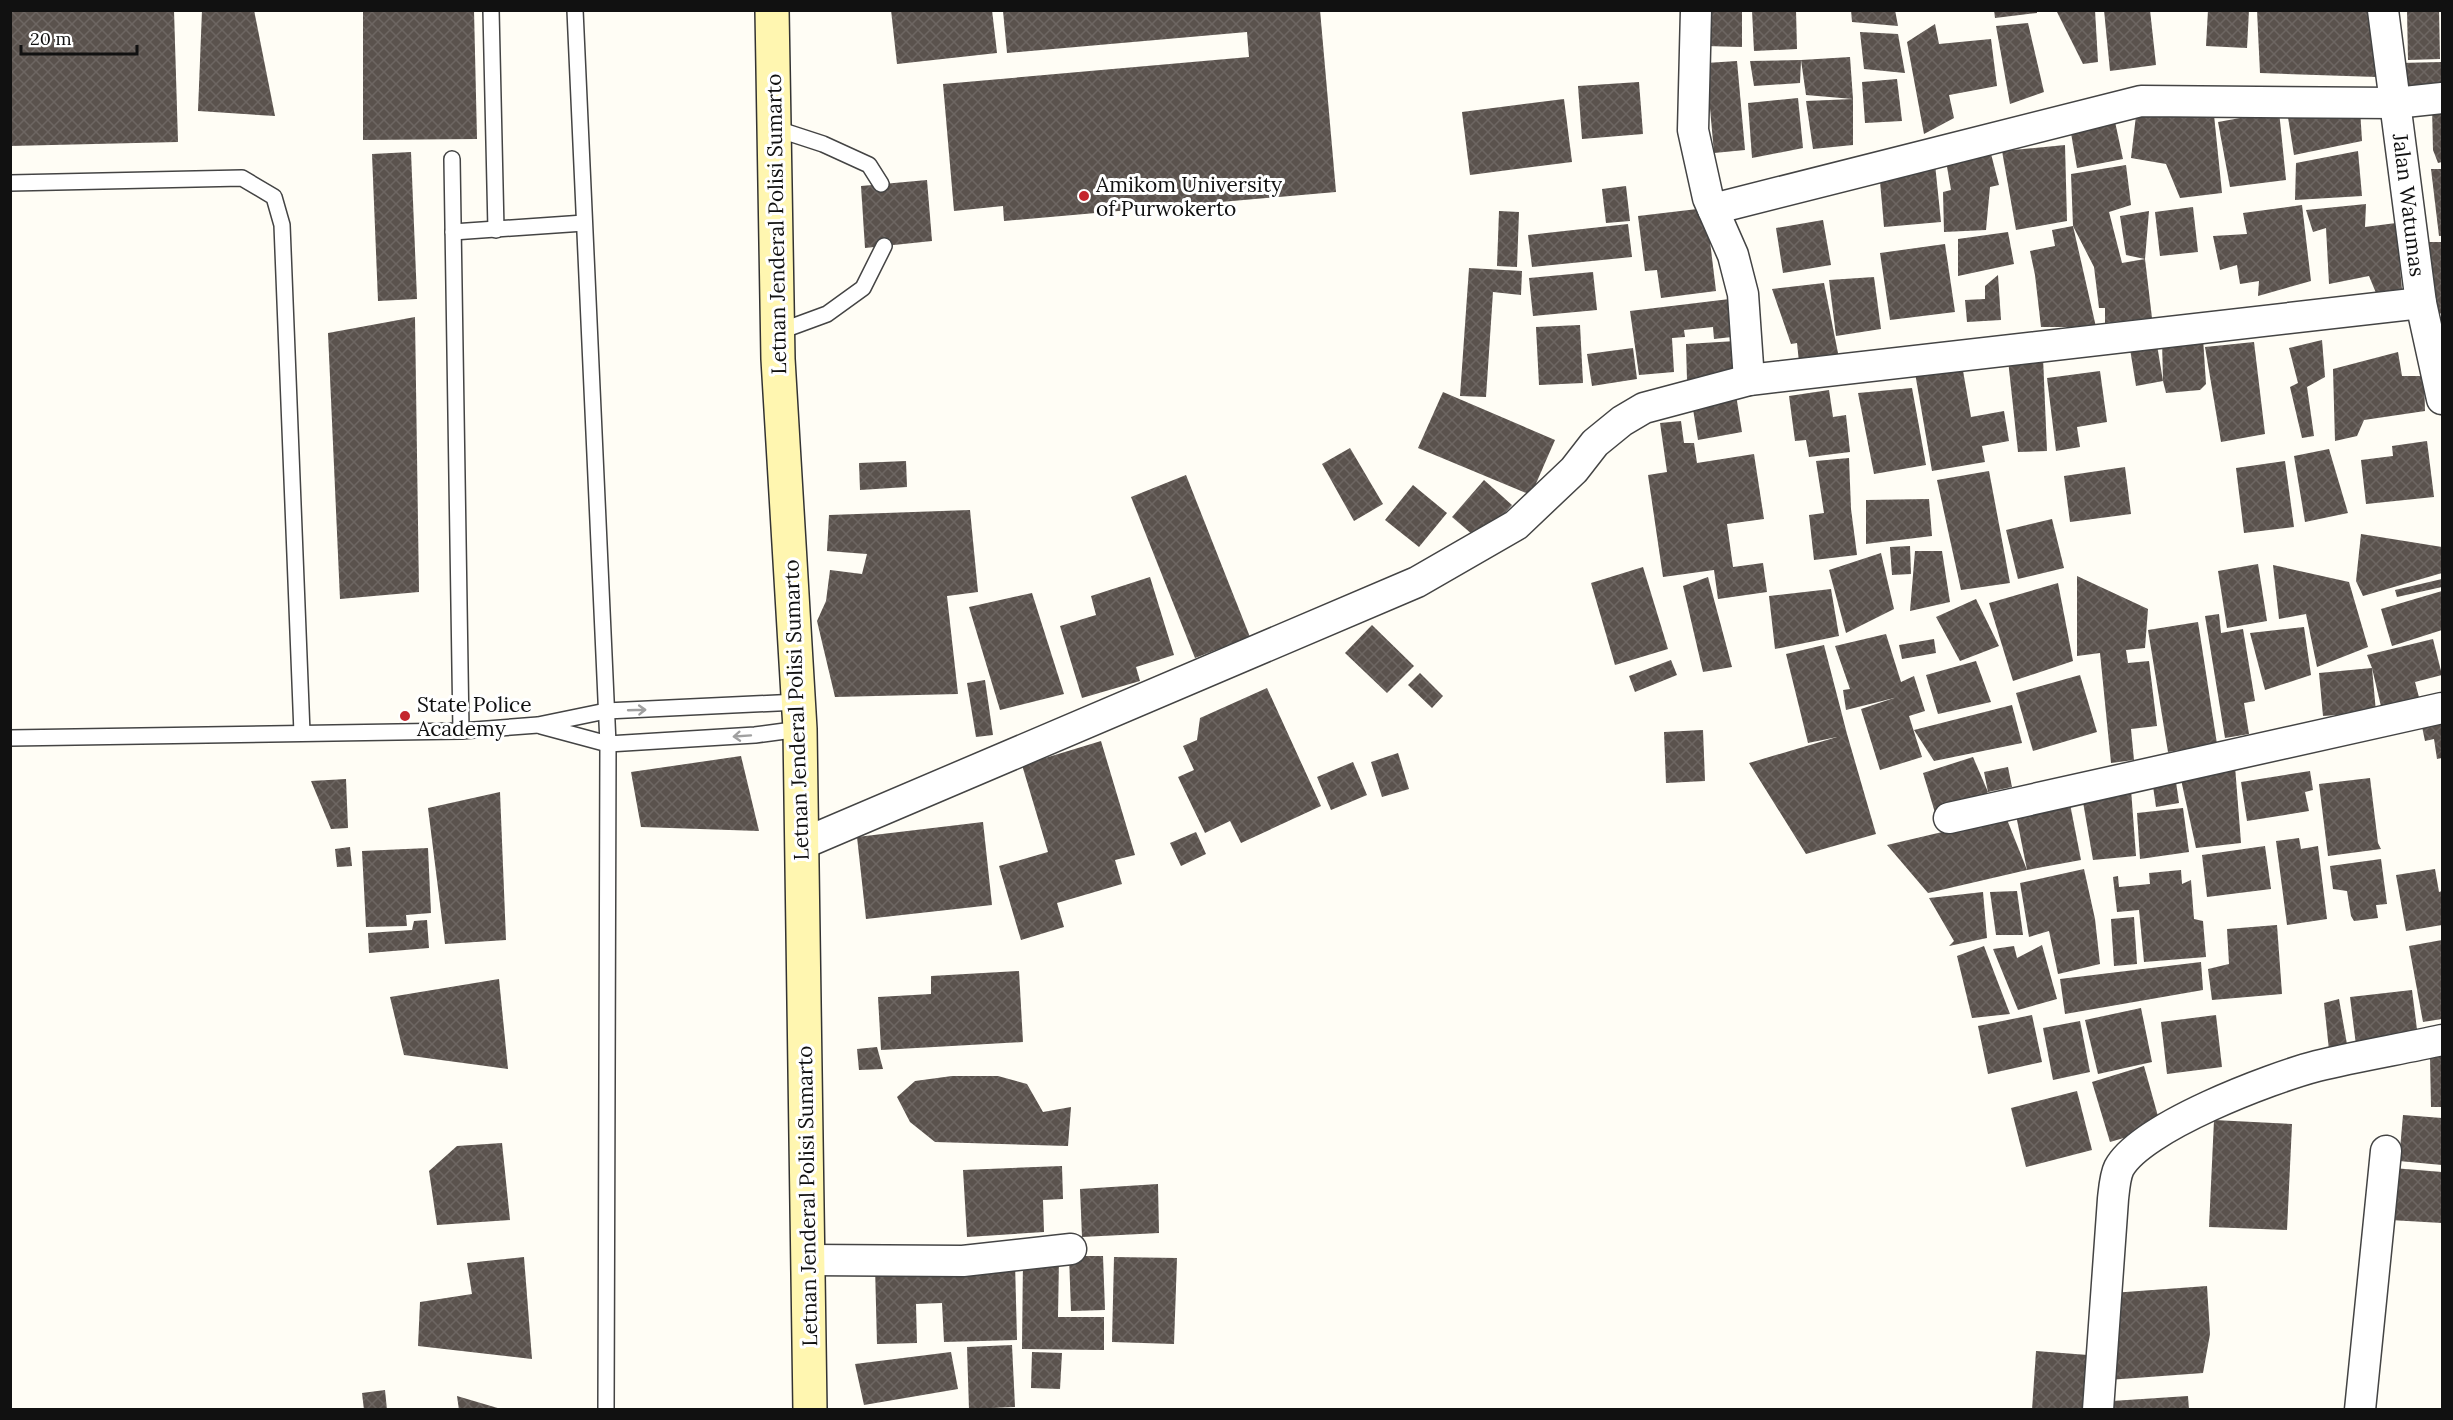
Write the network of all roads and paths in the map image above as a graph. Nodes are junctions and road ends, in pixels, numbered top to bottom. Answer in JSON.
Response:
{"nodes":[{"id":1,"x":490,"y":10,"type":"edge"},
{"id":2,"x":575,"y":10,"type":"edge"},
{"id":3,"x":772,"y":10,"type":"edge"},
{"id":4,"x":1696,"y":10,"type":"edge"},
{"id":5,"x":2383,"y":10,"type":"edge"},
{"id":6,"x":2442,"y":98,"type":"edge"},
{"id":7,"x":2396,"y":103,"type":"junction"},
{"id":8,"x":774,"y":128,"type":"junction"},
{"id":9,"x":452,"y":159,"type":"dead end"},
{"id":10,"x":10,"y":183,"type":"edge"},
{"id":11,"x":881,"y":184,"type":"dead end"},
{"id":12,"x":1713,"y":210,"type":"junction"},
{"id":13,"x":584,"y":223,"type":"junction"},
{"id":14,"x":496,"y":230,"type":"junction"},
{"id":15,"x":453,"y":232,"type":"junction"},
{"id":16,"x":884,"y":246,"type":"dead end"},
{"id":17,"x":2421,"y":303,"type":"junction"},
{"id":18,"x":778,"y":332,"type":"junction"},
{"id":19,"x":2437,"y":358,"type":"edge"},
{"id":20,"x":1749,"y":380,"type":"junction"},
{"id":21,"x":2442,"y":399,"type":"edge"},
{"id":22,"x":2442,"y":708,"type":"edge"},
{"id":23,"x":606,"y":711,"type":"junction"},
{"id":24,"x":799,"y":716,"type":"junction"},
{"id":25,"x":538,"y":725,"type":"junction"},
{"id":26,"x":461,"y":731,"type":"junction"},
{"id":27,"x":302,"y":733,"type":"junction"},
{"id":28,"x":10,"y":738,"type":"edge"},
{"id":29,"x":608,"y":744,"type":"junction"},
{"id":30,"x":1949,"y":818,"type":"dead end"},
{"id":31,"x":802,"y":844,"type":"junction"},
{"id":32,"x":2442,"y":1040,"type":"edge"},
{"id":33,"x":2386,"y":1151,"type":"dead end"},
{"id":34,"x":1071,"y":1250,"type":"dead end"},
{"id":35,"x":808,"y":1260,"type":"junction"},
{"id":36,"x":606,"y":1410,"type":"edge"},
{"id":37,"x":810,"y":1410,"type":"edge"},
{"id":38,"x":2098,"y":1410,"type":"edge"},
{"id":39,"x":2360,"y":1410,"type":"edge"}],
"edges":[{"from":1,"to":14,"type":"lane"},
{"from":2,"to":13,"type":"lane"},
{"from":3,"to":8,"type":"street","name":"Letnan Jenderal Polisi Sumarto"},
{"from":4,"to":12,"type":"street"},
{"from":5,"to":7,"type":"street","name":"Jalan Watumas"},
{"from":6,"to":7,"type":"street"},
{"from":7,"to":12,"type":"street"},
{"from":7,"to":17,"type":"street","name":"Jalan Watumas"},
{"from":8,"to":11,"type":"lane"},
{"from":8,"to":18,"type":"street","name":"Letnan Jenderal Polisi Sumarto"},
{"from":9,"to":15,"type":"lane"},
{"from":10,"to":27,"type":"lane"},
{"from":12,"to":20,"type":"street"},
{"from":13,"to":14,"type":"lane"},
{"from":13,"to":23,"type":"lane"},
{"from":14,"to":15,"type":"lane"},
{"from":15,"to":26,"type":"lane"},
{"from":16,"to":18,"type":"lane"},
{"from":17,"to":19,"type":"street","name":"Jalan Watumas"},
{"from":17,"to":20,"type":"street"},
{"from":18,"to":24,"type":"street","name":"Letnan Jenderal Polisi Sumarto"},
{"from":19,"to":21,"type":"street","name":"Jalan Watumas"},
{"from":20,"to":31,"type":"street"},
{"from":22,"to":30,"type":"street"},
{"from":23,"to":24,"type":"lane","one_way":true},
{"from":23,"to":25,"type":"lane"},
{"from":23,"to":29,"type":"lane"},
{"from":24,"to":29,"type":"lane","one_way":true},
{"from":24,"to":31,"type":"street","name":"Letnan Jenderal Polisi Sumarto"},
{"from":25,"to":26,"type":"lane"},
{"from":25,"to":29,"type":"lane"},
{"from":26,"to":27,"type":"lane"},
{"from":27,"to":28,"type":"lane"},
{"from":29,"to":36,"type":"lane"},
{"from":31,"to":35,"type":"street","name":"Letnan Jenderal Polisi Sumarto"},
{"from":32,"to":38,"type":"street"},
{"from":33,"to":39,"type":"street"},
{"from":34,"to":35,"type":"street"},
{"from":35,"to":37,"type":"street","name":"Letnan Jenderal Polisi Sumarto"}]}
